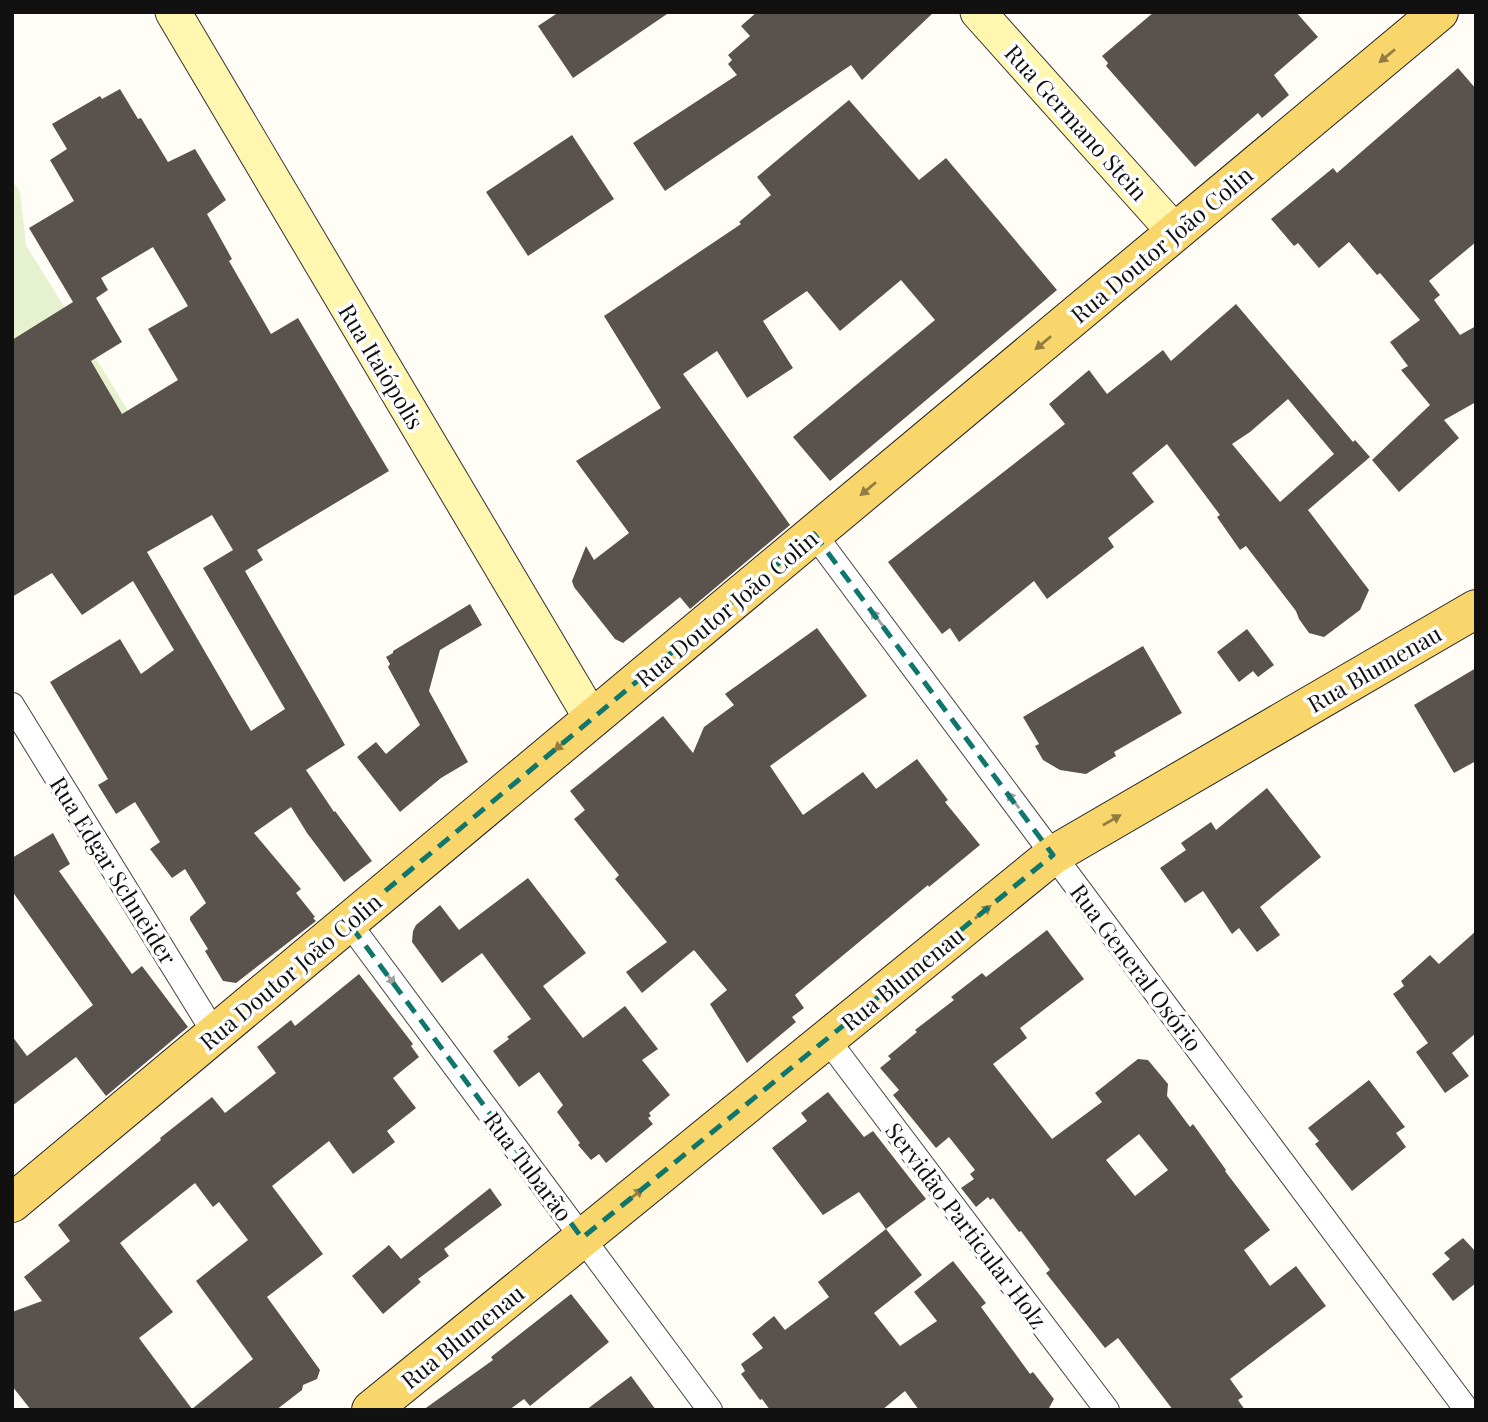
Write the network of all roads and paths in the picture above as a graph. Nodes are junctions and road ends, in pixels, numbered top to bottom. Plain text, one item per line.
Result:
1 (173, 12) edge
2 (978, 12) edge
3 (1439, 12) edge
4 (1175, 232) junction
5 (814, 534) junction
6 (1476, 609) edge
7 (12, 705) edge
8 (592, 719) junction
9 (1053, 855) junction
10 (348, 922) junction
11 (215, 1034) junction
12 (827, 1040) junction
13 (12, 1203) edge
14 (582, 1238) junction
15 (1463, 1405) edge
16 (371, 1410) edge
17 (710, 1410) edge
18 (1107, 1410) edge

1 - 8 main road, Rua Itaiópolis
2 - 4 main road, Rua Germano Stein
3 -> 4 main road, Rua Doutor João Colin
4 -> 5 main road, Rua Doutor João Colin
5 - 8 main road, Rua Doutor João Colin
9 -> 5 street, Rua General Osório
9 -> 6 main road, Rua Blumenau
7 - 11 street, Rua Edgar Schneider
8 -> 10 main road, Rua Doutor João Colin
12 -> 9 main road, Rua Blumenau
9 - 15 street, Rua General Osório
10 - 11 main road, Rua Doutor João Colin
10 -> 14 street, Rua Tubarão
11 - 13 main road, Rua Doutor João Colin
14 -> 12 main road, Rua Blumenau
12 - 18 street, Servidão Particular Holz
14 - 16 main road, Rua Blumenau
14 - 17 street, Rua Tubarão

